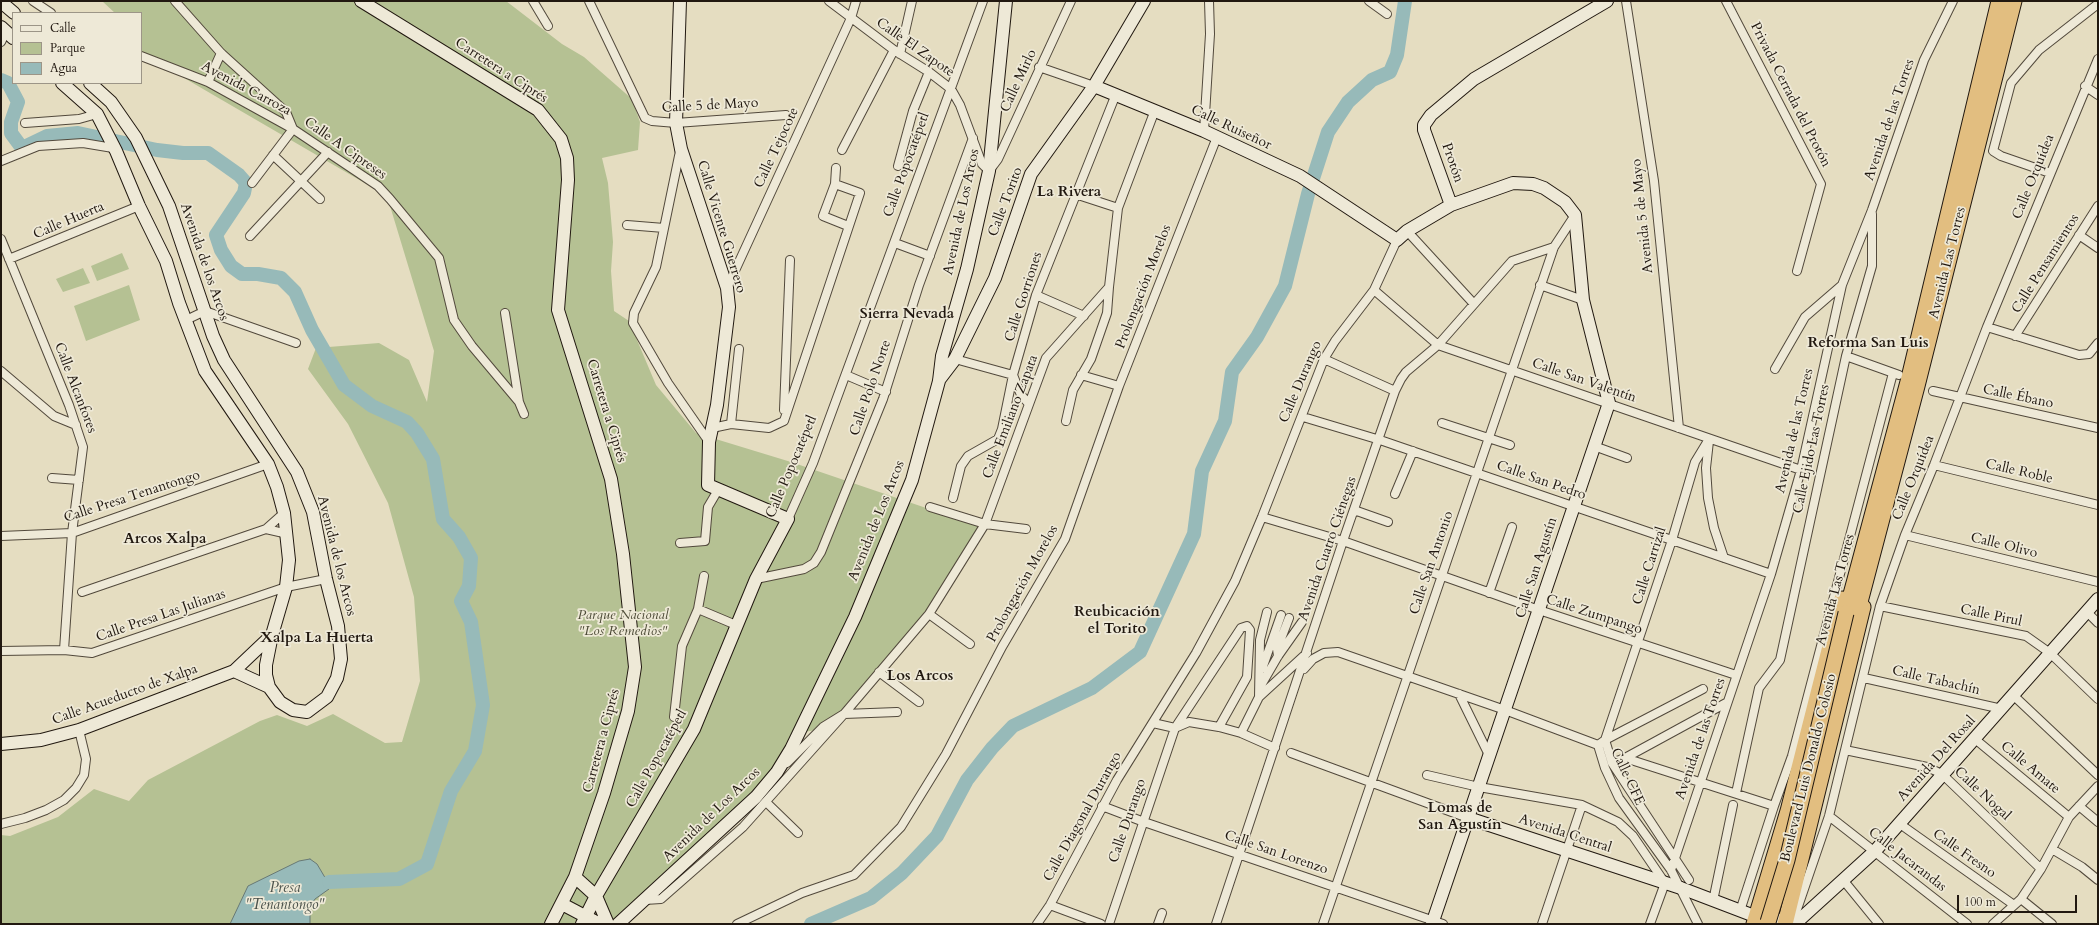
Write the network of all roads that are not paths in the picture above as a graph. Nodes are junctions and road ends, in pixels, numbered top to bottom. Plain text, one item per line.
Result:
1 (33, 1) edge
2 (175, 1) edge
3 (361, 1) edge
4 (533, 1) edge
5 (589, 1) edge
6 (829, 1) edge
7 (856, 1) edge
8 (912, 1) edge
9 (983, 1) edge
10 (1006, 1) edge
11 (1071, 1) edge
12 (1144, 1) edge
13 (1209, 1) edge
14 (1369, 1) edge
15 (1607, 1) edge
16 (1626, 1) edge
17 (1726, 1) edge
18 (1953, 1) edge
19 (1990, 1) edge
20 (1999, 1) edge
21 (2014, 1) edge
22 (1, 2) edge
23 (677, 3) edge
24 (2098, 4) edge
25 (13, 12) edge
26 (49, 12) edge
27 (1388, 14) dead end
28 (851, 18) junction
29 (548, 26) dead end
30 (897, 52) junction
31 (221, 53) junction
32 (142, 56) edge
33 (2098, 58) edge
34 (1983, 65) junction
35 (1039, 67) junction
36 (929, 72) junction
37 (208, 82) junction
38 (63, 84) edge
39 (91, 84) edge
40 (1094, 86) junction
41 (2085, 86) junction
42 (951, 90) junction
43 (1116, 94) junction
44 (2098, 95) edge
45 (1155, 110) junction
46 (97, 114) junction
47 (786, 115) dead end
48 (25, 123) dead end
49 (676, 123) junction
50 (293, 129) junction
51 (1204, 131) junction
52 (1217, 137) junction
53 (973, 138) junction
54 (112, 146) junction
55 (681, 149) junction
56 (842, 150) dead end
57 (328, 152) junction
58 (273, 155) junction
59 (1, 161) edge
60 (898, 166) dead end
61 (836, 168) dead end
62 (989, 171) junction
63 (2050, 173) junction
64 (301, 180) junction
65 (252, 184) dead end
66 (835, 184) junction
67 (1075, 194) junction
68 (320, 199) dead end
69 (1451, 205) junction
70 (139, 206) junction
71 (2098, 206) edge
72 (1118, 208) junction
73 (1872, 210) junction
74 (1575, 215) junction
75 (627, 225) dead end
76 (848, 226) junction
77 (664, 228) junction
78 (1407, 231) junction
79 (2079, 235) junction
80 (250, 236) dead end
81 (1, 239) edge
82 (1397, 240) junction
83 (895, 243) junction
84 (1554, 247) junction
85 (2098, 248) edge
86 (187, 256) junction
87 (930, 256) junction
88 (9, 260) junction
89 (790, 260) dead end
90 (166, 261) junction
91 (1797, 271) dead end
92 (1842, 285) junction
93 (1540, 286) junction
94 (1109, 287) junction
95 (727, 288) junction
96 (1374, 290) junction
97 (1036, 294) junction
98 (1583, 300) junction
99 (1474, 304) junction
100 (205, 311) junction
101 (505, 313) dead end
102 (1084, 316) junction
103 (186, 320) junction
104 (1987, 327) junction
105 (2015, 336) junction
106 (296, 343) dead end
107 (2098, 343) edge
108 (1438, 345) junction
109 (739, 349) dead end
110 (1846, 356) junction
111 (955, 359) junction
112 (1324, 359) junction
113 (1775, 369) dead end
114 (1511, 370) junction
115 (1, 371) edge
116 (846, 375) junction
117 (1013, 375) junction
118 (1081, 375) junction
119 (938, 381) junction
120 (1119, 386) junction
121 (1395, 391) junction
122 (1933, 391) dead end
123 (886, 392) junction
124 (1960, 398) junction
125 (519, 402) junction
126 (1609, 403) junction
127 (1029, 404) junction
128 (524, 414) dead end
129 (1303, 417) junction
130 (784, 421) junction
131 (1066, 421) dead end
132 (1442, 423) dead end
133 (731, 424) junction
134 (76, 425) junction
135 (712, 428) junction
136 (1679, 428) junction
137 (2098, 428) edge
138 (1488, 439) junction
139 (1709, 439) junction
140 (1380, 440) junction
141 (709, 442) junction
142 (1510, 445) dead end
143 (1594, 446) junction
144 (1413, 451) junction
145 (1627, 458) dead end
146 (268, 464) junction
147 (1934, 465) junction
148 (1800, 470) junction
149 (1477, 474) junction
150 (52, 478) dead end
151 (79, 480) junction
152 (713, 488) junction
153 (1396, 494) dead end
154 (953, 498) dead end
155 (2098, 505) edge
156 (1573, 506) junction
157 (930, 507) dead end
158 (1354, 510) junction
159 (284, 514) junction
160 (1262, 517) junction
161 (788, 519) junction
162 (1388, 522) dead end
163 (985, 524) junction
164 (1512, 527) dead end
165 (266, 529) junction
166 (1026, 529) dead end
167 (72, 533) junction
168 (288, 534) junction
169 (1905, 535) junction
170 (1, 536) edge
171 (1672, 540) junction
172 (1343, 542) junction
173 (680, 543) dead end
174 (1724, 558) junction
175 (1862, 568) junction
176 (1771, 574) junction
177 (704, 576) dead end
178 (1441, 576) junction
179 (326, 579) junction
180 (756, 579) junction
181 (2098, 582) edge
182 (286, 587) junction
183 (82, 592) dead end
184 (1489, 593) junction
185 (2098, 599) edge
186 (1880, 606) junction
187 (698, 609) junction
188 (1539, 610) junction
189 (1267, 612) dead end
190 (2086, 612) junction
191 (929, 614) junction
192 (1851, 615) junction
193 (1302, 622) dead end
194 (2098, 623) edge
195 (736, 625) junction
196 (272, 635) junction
197 (1638, 643) junction
198 (970, 644) dead end
199 (64, 650) junction
200 (1, 651) edge
201 (2050, 653) junction
202 (1307, 654) junction
203 (1278, 656) junction
204 (234, 671) junction
205 (879, 672) junction
206 (1301, 673) junction
207 (1736, 675) junction
208 (1406, 676) junction
209 (1259, 678) junction
210 (1864, 678) junction
211 (269, 687) junction
212 (1259, 689) junction
213 (1703, 689) dead end
214 (1459, 694) junction
215 (2013, 695) junction
216 (1259, 697) junction
217 (2098, 699) edge
218 (919, 702) dead end
219 (1726, 703) junction
220 (2002, 709) junction
221 (1504, 710) junction
222 (898, 712) dead end
223 (844, 714) junction
224 (674, 717) dead end
225 (1153, 724) junction
226 (1219, 727) junction
227 (1175, 728) junction
228 (79, 730) junction
229 (1241, 733) junction
230 (1975, 738) junction
231 (1602, 742) junction
232 (1, 744) edge
233 (1275, 748) junction
234 (1845, 750) junction
235 (1291, 753) dead end
236 (1489, 755) junction
237 (1625, 758) junction
238 (1612, 763) junction
239 (777, 772) junction
240 (1942, 774) junction
241 (1427, 775) dead end
242 (2098, 776) edge
243 (1700, 781) junction
244 (1371, 783) junction
245 (2098, 786) edge
246 (1479, 787) junction
247 (1736, 793) junction
248 (766, 802) junction
249 (1582, 805) junction
250 (1733, 805) dead end
251 (1102, 806) junction
252 (1774, 806) junction
253 (2079, 806) junction
254 (1829, 816) junction
255 (2069, 817) junction
256 (1468, 818) junction
257 (1144, 822) junction
258 (2098, 822) edge
259 (1, 824) edge
260 (1900, 824) junction
261 (798, 833) dead end
262 (2052, 849) junction
263 (1566, 850) junction
264 (1875, 851) junction
265 (1240, 855) junction
266 (1674, 858) junction
267 (2042, 869) junction
268 (1671, 870) junction
269 (575, 877) junction
270 (2098, 880) edge
271 (1844, 881) junction
272 (1665, 883) junction
273 (1685, 884) junction
274 (1335, 887) junction
275 (596, 896) junction
276 (2022, 899) junction
277 (644, 900) junction
278 (1713, 901) junction
279 (562, 904) junction
280 (1050, 905) junction
281 (2014, 905) junction
282 (1740, 912) junction
283 (1162, 913) dead end
284 (584, 920) edge
285 (1756, 922) edge
286 (1436, 923) edge
287 (1790, 923) edge
288 (551, 924) edge
289 (600, 924) edge
290 (608, 924) edge
291 (618, 924) edge
292 (737, 924) edge
293 (1037, 924) edge
294 (1101, 924) edge
295 (1109, 924) edge
296 (1158, 924) edge
297 (1216, 924) edge
298 (1323, 924) edge
299 (1542, 924) edge
300 (1650, 924) edge
301 (1698, 924) edge
302 (1879, 924) edge
303 (1967, 924) edge
304 (1993, 924) edge
305 (2052, 924) edge

1 - 26 street
2 - 31 street, Calle A Cipreses
3 - 269 main road, Carretera a Ciprés
4 - 29 street
5 - 49 street, Calle 5 de Mayo
6 - 28 street, Calle El Zapote
7 - 28 street, Calle Tejocote
8 - 30 street
9 - 42 street, Calle Popocatépetl
10 - 62 main road, Avenida de Los Arcos
11 - 35 street, Calle Mirlo
12 - 40 main road, Calle Torito
13 - 51 street
14 - 27 street
15 - 69 main road, Protón
16 - 136 street, Avenida 5 de Mayo
17 - 91 street, Privada Cerrada del Protón
18 - 73 street, Avenida de las Torres
19 - 34 highway
20 - 34 highway, Avenida Las Torres
21 - 175 highway, Avenida Las Torres
22 - 25 main road
23 - 49 main road, Calle Vicente Guerrero
24 - 63 street
28 - 30 street, Calle El Zapote
28 - 95 street, Calle Tejocote
30 - 36 street, Calle El Zapote
30 - 56 street
31 - 37 street
31 - 50 street, Calle A Cipreses
32 - 37 street, Avenida Carroza
33 - 41 street, Calle Orquídea
34 - 175 highway, Avenida Las Torres
35 - 40 street, Calle Ruiseñor
35 - 62 street, Calle Mirlo
36 - 42 street, Calle El Zapote
36 - 60 street
37 - 50 street, Avenida Carroza
38 - 46 main road
39 - 86 main road, Avenida de los Arcos
40 - 43 main road, Calle Ruiseñor
40 - 111 main road, Calle Torito
41 - 44 street
41 - 63 street, Calle Orquídea
42 - 53 street, Calle El Zapote
42 - 83 street, Calle Popocatépetl
43 - 45 main road, Calle Ruiseñor
43 - 67 street, Calle Gorriones
45 - 51 main road, Calle Ruiseñor
45 - 72 street
46 - 48 street
46 - 54 main road
47 - 49 street, Calle 5 de Mayo
49 - 55 main road, Calle Vicente Guerrero
50 - 57 street, Calle A Cipreses
50 - 58 street
51 - 52 main road, Calle Ruiseñor
52 - 82 main road, Calle Ruiseñor
52 - 120 street, Prolongación Morelos
53 - 62 street, Calle El Zapote
53 - 87 street, Calle Polo Norte
54 - 59 street
54 - 70 main road, Avenida de los Arcos
55 - 77 street
55 - 95 main road, Calle Vicente Guerrero
57 - 64 street
57 - 125 street, Calle A Cipreses
58 - 64 street
58 - 65 street
61 - 66 street
62 - 119 main road, Avenida de Los Arcos
63 - 104 street, Calle Orquídea
64 - 68 street
64 - 80 street
66 - 76 street
66 - 76 street
67 - 72 street
67 - 97 street, Calle Gorriones
69 - 74 main road, Calle Durango
69 - 78 main road, Calle Durango
70 - 88 street, Calle Huerta
70 - 90 main road, Avenida de los Arcos
71 - 79 street, Calle Pensamientos
72 - 94 street
73 - 92 street, Avenida de las Torres
73 - 110 street, Calle Ejido Las Torres
74 - 84 street, Calle San Antonio
74 - 98 main road
75 - 77 street
76 - 130 street
77 - 141 street
78 - 82 main road, Calle Durango
78 - 99 street
79 - 85 street
79 - 105 street, Calle Pensamientos
81 - 88 street, Calle Alcanfores
82 - 96 street, Calle Durango
83 - 87 street
83 - 116 street, Calle Popocatépetl
84 - 93 street, Calle San Antonio
84 - 99 street, Avenida Cuatro Ciénegas
86 - 90 main road
86 - 100 main road, Avenida de los Arcos
87 - 123 street, Calle Polo Norte
88 - 134 street, Calle Alcanfores
89 - 130 street
90 - 103 main road, Avenida de los Arcos
92 - 113 street
92 - 148 street, Avenida de las Torres
93 - 98 street
93 - 114 street, Calle San Antonio
94 - 102 street, Calle Emiliano Zapata
94 - 118 street
95 - 135 main road, Calle Vicente Guerrero
96 - 108 street, Calle San Valentín
96 - 112 street, Calle Durango
97 - 102 street
97 - 117 street, Calle Gorriones
98 - 126 main road
99 - 108 street, Avenida Cuatro Ciénegas
100 - 103 street
100 - 106 street
100 - 179 main road, Avenida de los Arcos
101 - 125 street
102 - 127 street, Calle Emiliano Zapata
103 - 146 main road, Avenida de los Arcos
104 - 105 street
104 - 124 street, Calle Orquídea
105 - 107 street
108 - 114 street, Calle San Valentín
108 - 121 street, Avenida Cuatro Ciénegas
109 - 133 street
110 - 247 street, Calle Ejido Las Torres
110 - 252 street, Avenida Las Torres
111 - 117 street
111 - 119 main road, Calle Torito
112 - 121 street
112 - 129 street, Calle Durango
114 - 126 street, Calle San Valentín
114 - 138 street, Calle San Antonio
115 - 134 street
116 - 123 street
116 - 161 street, Calle Popocatépetl
117 - 127 street
117 - 154 street, Calle Gorriones
118 - 120 street
118 - 131 street
119 - 239 main road, Avenida de Los Arcos
120 - 292 street, Prolongación Morelos
121 - 140 street, Avenida Cuatro Ciénegas
122 - 124 street, Calle Ébano
123 - 180 street, Calle Polo Norte
124 - 137 street, Calle Ébano
124 - 147 street, Calle Orquídea
125 - 128 street, Calle A Cipreses
126 - 136 street, Calle San Valentín
126 - 143 main road, Calle San Agustín
127 - 163 street, Calle Emiliano Zapata
129 - 140 street, Calle San Pedro
129 - 160 street, Calle Durango
130 - 133 street
132 - 138 street
133 - 135 street
134 - 151 street, Calle Alcanfores
135 - 141 main road, Calle Vicente Guerrero
136 - 139 street, Calle San Valentín
138 - 142 street
138 - 149 street, Calle San Antonio
139 - 148 street, Calle San Valentín
139 - 171 street, Calle Carrizal
139 - 174 street
140 - 144 street, Calle San Pedro
140 - 158 street, Avenida Cuatro Ciénegas
141 - 152 main road, Calle Vicente Guerrero
143 - 145 street
143 - 156 main road, Calle San Agustín
144 - 149 street, Calle San Pedro
144 - 153 street
146 - 159 main road, Avenida de los Arcos
146 - 167 street, Calle Presa Tenantongo
147 - 155 street, Calle Roble
147 - 169 street, Calle Orquídea
148 - 176 street, Avenida de las Torres
149 - 156 street, Calle San Pedro
149 - 178 street, Calle San Antonio
150 - 151 street
151 - 167 street, Calle Alcanfores
152 - 161 main road
152 - 173 street, Calle Vicente Guerrero
156 - 171 street, Calle San Pedro
156 - 188 main road, Calle San Agustín
157 - 163 street
158 - 162 street
158 - 172 street, Avenida Cuatro Ciénegas
159 - 165 street
159 - 168 main road, Avenida de los Arcos
160 - 172 street, Calle Zumpango
160 - 225 street, Calle Durango
161 - 180 main road, Calle Popocatépetl
163 - 166 street
163 - 191 street, Calle Emiliano Zapata
164 - 184 street
165 - 168 street
165 - 183 street
167 - 170 street, Calle Presa Tenantongo
167 - 199 street, Calle Alcanfores
168 - 182 main road, Avenida de los Arcos
169 - 181 street, Calle Olivo
169 - 186 street, Calle Orquídea
171 - 174 street, Calle San Pedro
171 - 197 street, Calle Carrizal
172 - 178 street, Calle Zumpango
172 - 202 street, Avenida Cuatro Ciénegas
174 - 176 street, Calle San Pedro
175 - 192 highway, Boulevard Luis Donaldo Colosio
175 - 285 highway
175 - 287 highway
176 - 207 street, Avenida de las Torres
177 - 187 street
178 - 184 street, Calle Zumpango
178 - 208 street, Calle San Antonio
179 - 182 street, Calle Presa Las Julianas
179 - 211 main road, Avenida de los Arcos
180 - 195 main road, Calle Popocatépetl
182 - 196 main road, Avenida de los Arcos
182 - 199 street, Calle Presa Las Julianas
184 - 188 street, Calle Zumpango
185 - 190 main road, Avenida Del Rosal
186 - 201 street, Calle Pirul
186 - 210 street, Calle Orquídea
187 - 195 street
187 - 224 street
188 - 197 street, Calle Zumpango
188 - 221 main road, Calle San Agustín
189 - 209 street
190 - 194 street
190 - 201 main road, Avenida Del Rosal
191 - 198 street
191 - 205 street, Calle Emiliano Zapata
192 - 285 highway, Boulevard Luis Donaldo Colosio, bridge
192 - 287 highway, Boulevard Luis Donaldo Colosio
193 - 203 street
195 - 275 main road, Calle Popocatépetl
196 - 204 main road, Calle Acueducto de Xalpa
196 - 211 main road, Avenida de los Arcos
197 - 207 street, Calle Zumpango
197 - 231 street, Calle Carrizal
199 - 200 street, Calle Presa Las Julianas
201 - 215 main road, Avenida Del Rosal
201 - 217 street, Calle Pirul
202 - 206 street, Avenida Cuatro Ciénegas
202 - 216 street
203 - 209 street
203 - 212 street
204 - 211 main road
204 - 228 main road, Calle Acueducto de Xalpa
205 - 218 street
205 - 223 street, Calle Emiliano Zapata
206 - 208 street, Calle CFE
206 - 233 street, Avenida Cuatro Ciénegas
207 - 219 street, Avenida de las Torres
208 - 214 street, Calle CFE
208 - 244 street, Calle San Antonio
209 - 212 street
210 - 220 street, Calle Tabachín
210 - 234 street, Calle Orquídea
212 - 216 street
213 - 231 street
214 - 221 street, Calle CFE
214 - 236 street
215 - 220 main road, Avenida Del Rosal
215 - 242 street
216 - 229 street
219 - 237 street
219 - 243 street, Avenida de las Torres
220 - 230 main road, Avenida Del Rosal
221 - 231 street, Calle CFE
221 - 236 main road, Calle San Agustín
222 - 223 street
223 - 239 street, Calle Emiliano Zapata
223 - 248 street, Calle Emiliano Zapata
225 - 227 street
225 - 251 street, Calle Diagonal Durango
226 - 227 street
226 - 227 street, Calle Durango
226 - 229 street
227 - 257 street, Calle Durango
228 - 232 main road, Calle Acueducto de Xalpa
228 - 259 street
229 - 233 street
230 - 240 main road, Avenida Del Rosal
230 - 255 street, Calle Amate
231 - 238 street, Calle CFE
231 - 268 street, Calle CFE
233 - 265 street, Avenida Cuatro Ciénegas
234 - 240 street, Calle Nogal
234 - 254 street, Calle Orquídea
235 - 244 street, Avenida Central
236 - 246 main road, Calle San Agustín
237 - 238 street
237 - 243 street, Calle CFE
238 - 266 street, Calle CFE
239 - 277 main road, Avenida de Los Arcos
240 - 260 main road, Avenida Del Rosal
240 - 267 street, Calle Nogal
241 - 246 street
243 - 247 street, Calle CFE
243 - 266 street, Avenida de las Torres
244 - 256 street, Avenida Central
244 - 274 street, Calle San Antonio
245 - 253 street
246 - 249 street, Calle CFE
246 - 256 main road, Calle San Agustín
247 - 252 street, Calle CFE
248 - 261 street
248 - 277 street, Calle Emiliano Zapata
249 - 263 street
249 - 272 street, Calle CFE
250 - 278 street
251 - 257 street, Calle San Lorenzo
251 - 280 street, Calle Diagonal Durango
252 - 282 street, Avenida Las Torres
253 - 255 street
253 - 258 street
254 - 264 street, Calle Jacarandas
254 - 287 street, Calle Orquídea
255 - 262 street
256 - 263 main road, Avenida Central
256 - 286 main road, Calle San Agustín
257 - 265 street, Calle San Lorenzo
257 - 295 street, Calle Durango
260 - 264 main road, Avenida Del Rosal
260 - 281 street, Calle Fresno
262 - 267 street
262 - 270 street
263 - 272 main road, Avenida Central
263 - 299 street
264 - 271 main road, Avenida Del Rosal
264 - 303 street, Calle Jacarandas
265 - 274 street, Calle San Lorenzo
265 - 297 street, Avenida Cuatro Ciénegas
266 - 268 street, Avenida de las Torres
266 - 273 street, Calle CFE
267 - 276 street
268 - 273 street, Calle CFE
269 - 275 main road
269 - 279 main road, Carretera a Ciprés
271 - 287 main road, Avenida Del Rosal
271 - 302 street
272 - 273 main road, Avenida Central
272 - 300 street
273 - 278 main road, Avenida Central
273 - 301 street, Calle CFE
274 - 286 street, Calle San Lorenzo
274 - 298 street, Calle San Antonio
275 - 284 main road, Calle Popocatépetl
275 - 290 main road
276 - 281 street
276 - 305 street
277 - 291 main road, Avenida de Los Arcos
278 - 282 main road, Avenida Central
279 - 284 main road
279 - 288 main road, Carretera a Ciprés
280 - 293 street, Calle Diagonal Durango
280 - 294 street
281 - 304 street
282 - 285 main road, Avenida Central
283 - 296 street
284 - 289 main road
285 - 287 main road, Avenida Central

